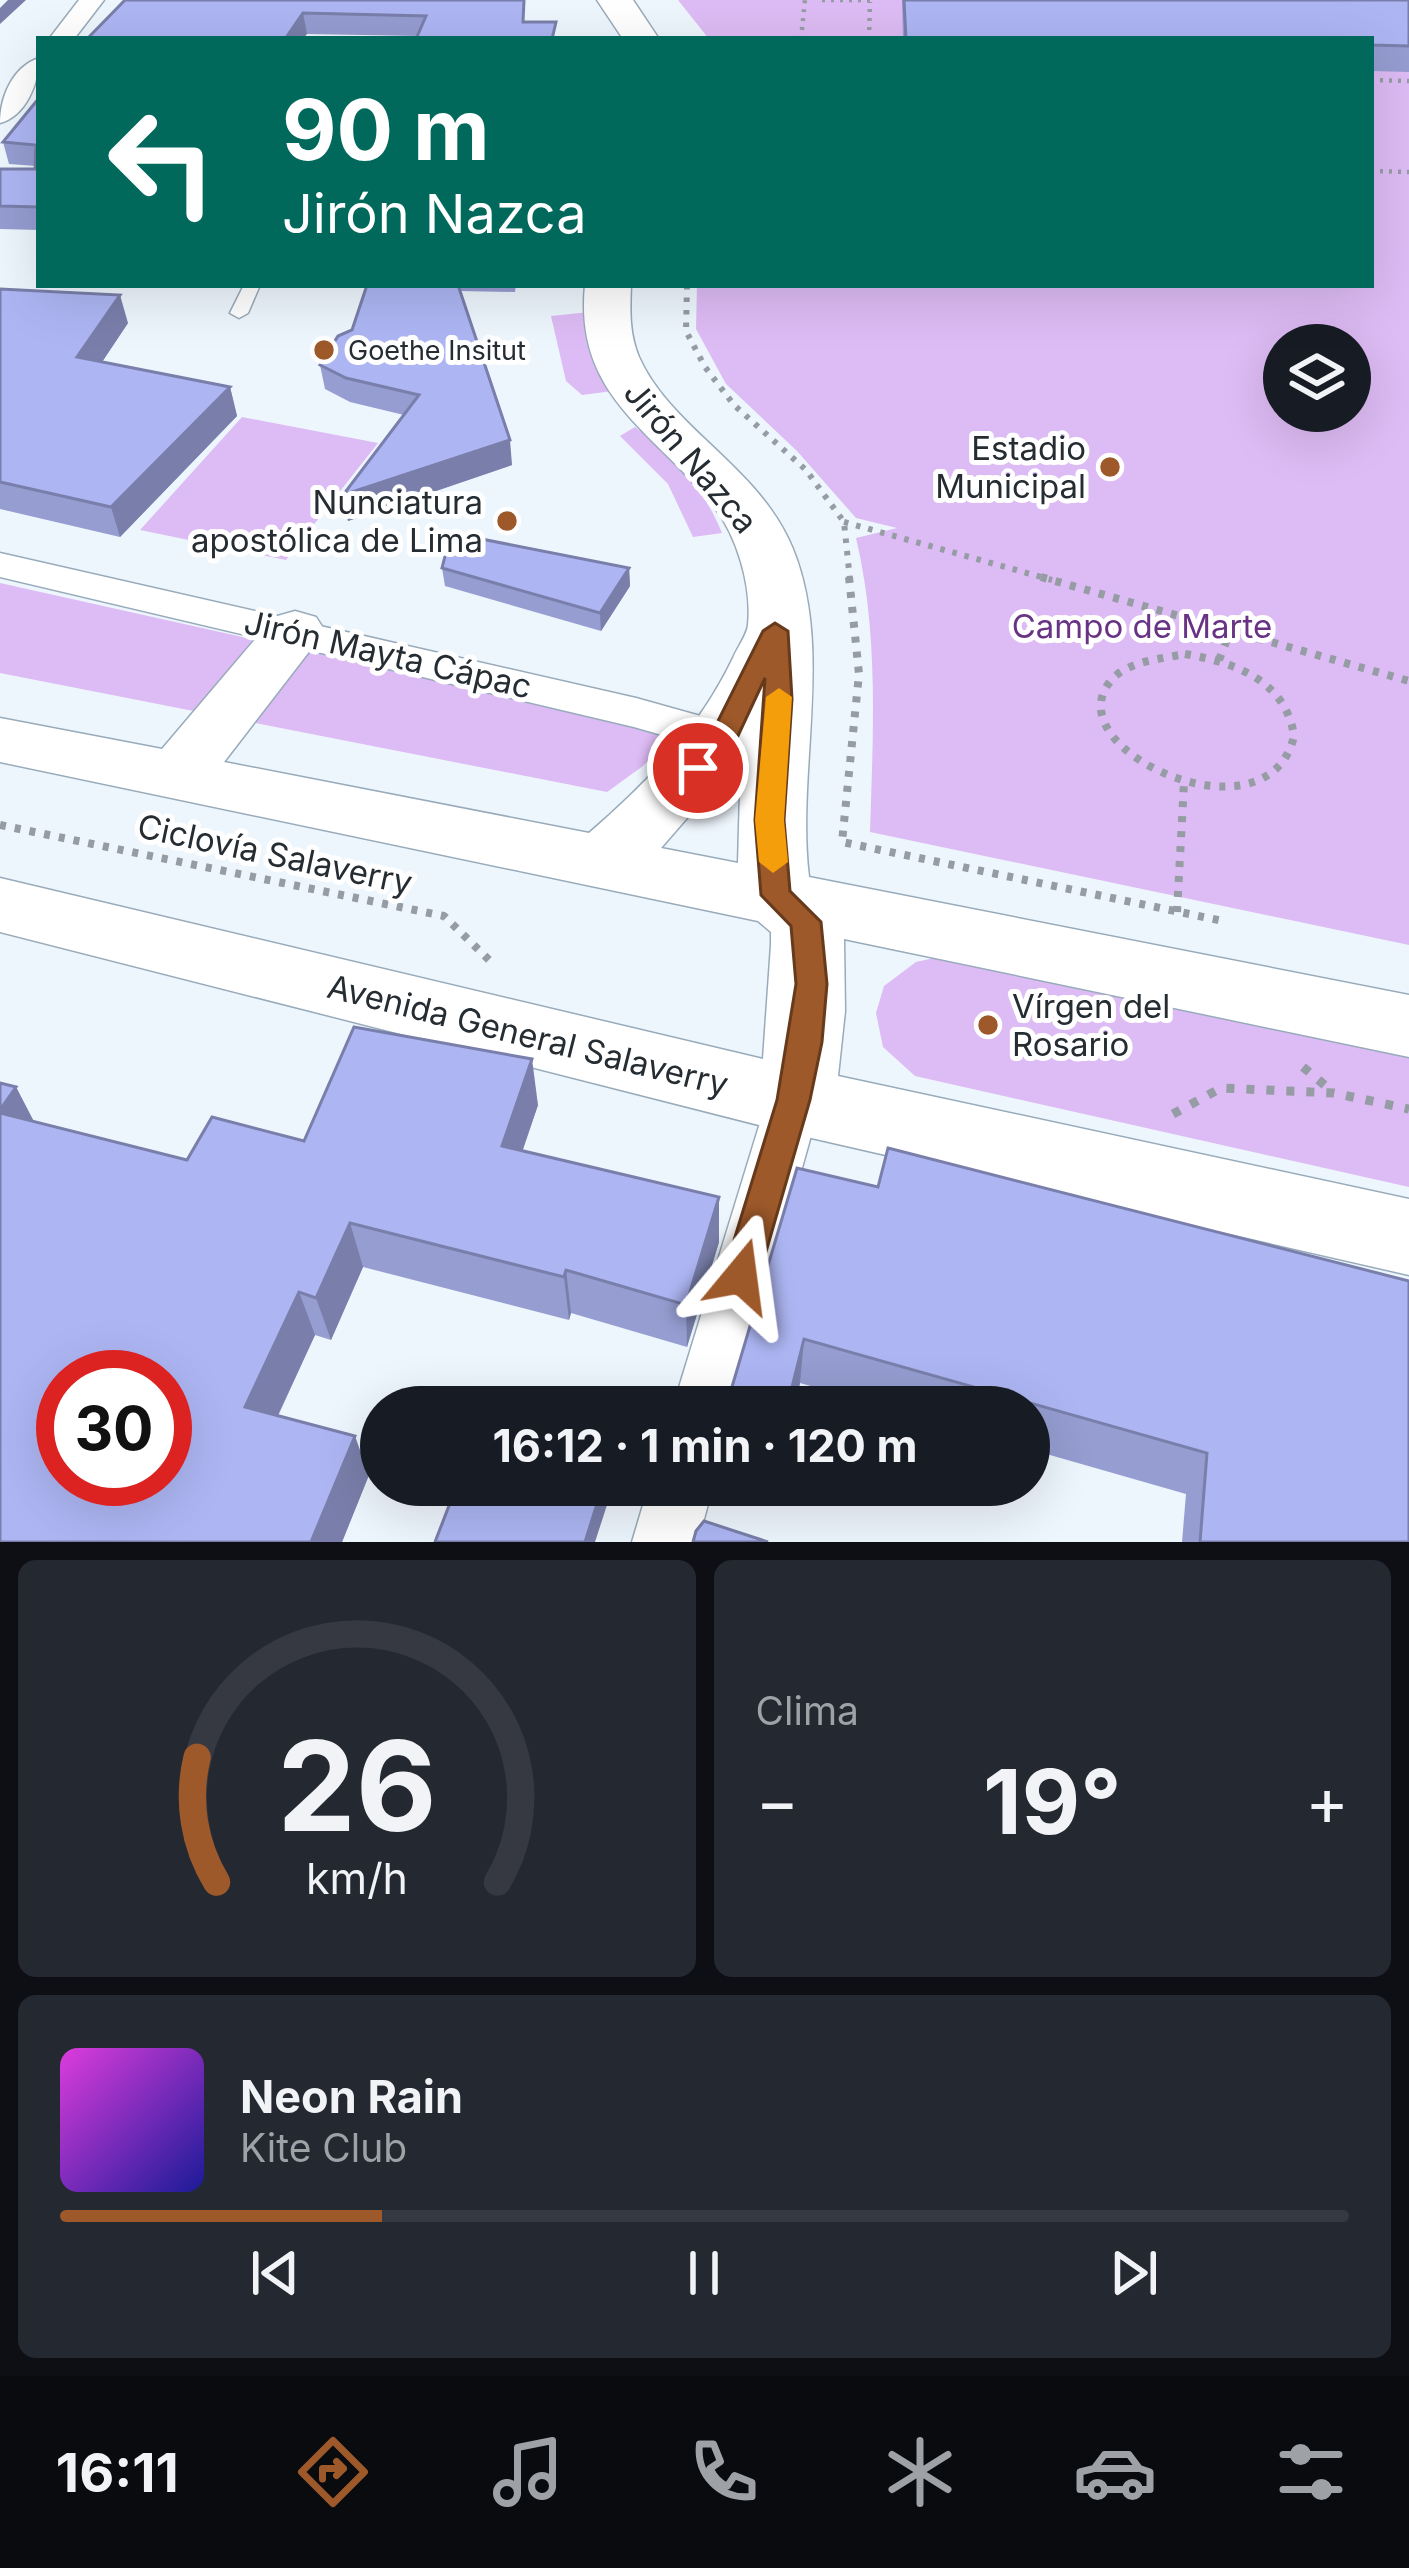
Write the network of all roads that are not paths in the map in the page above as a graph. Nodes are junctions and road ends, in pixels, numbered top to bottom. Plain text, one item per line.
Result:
1 (92, 0) edge
2 (615, 0) edge
3 (63, 36) edge
4 (639, 36) edge
5 (36, 70) edge
6 (0, 115) edge
7 (36, 116) edge
8 (251, 288) edge
9 (607, 288) edge
10 (239, 314) dead end
11 (0, 565) edge
12 (295, 631) junction
13 (0, 740) edge
14 (748, 745) junction
15 (176, 777) junction
16 (601, 863) junction
17 (776, 895) junction
18 (0, 904) edge
19 (1409, 1026) edge
20 (794, 1100) junction
21 (1409, 1237) edge
22 (710, 1386) edge
23 (675, 1506) edge
24 (664, 1542) edge

1 - 3 street
2 - 4 main road
5 - 6 street
6 - 7 street
8 - 10 lane
9 - 14 main road, Jirón Nazca
11 - 12 street, Jirón Mayta Cápac
12 - 14 street, Jirón Mayta Cápac
12 - 15 main road
13 - 15 main road
14 - 16 main road
14 - 17 main road, Jirón Nazca
15 - 16 main road
16 - 17 main road
17 - 19 main road
17 - 20 main road, Jirón Nazca
18 - 20 main road, Avenida General Salaverry
20 - 21 main road, Avenida General Salaverry
20 - 22 street, Jirón Nazca
23 - 24 street

